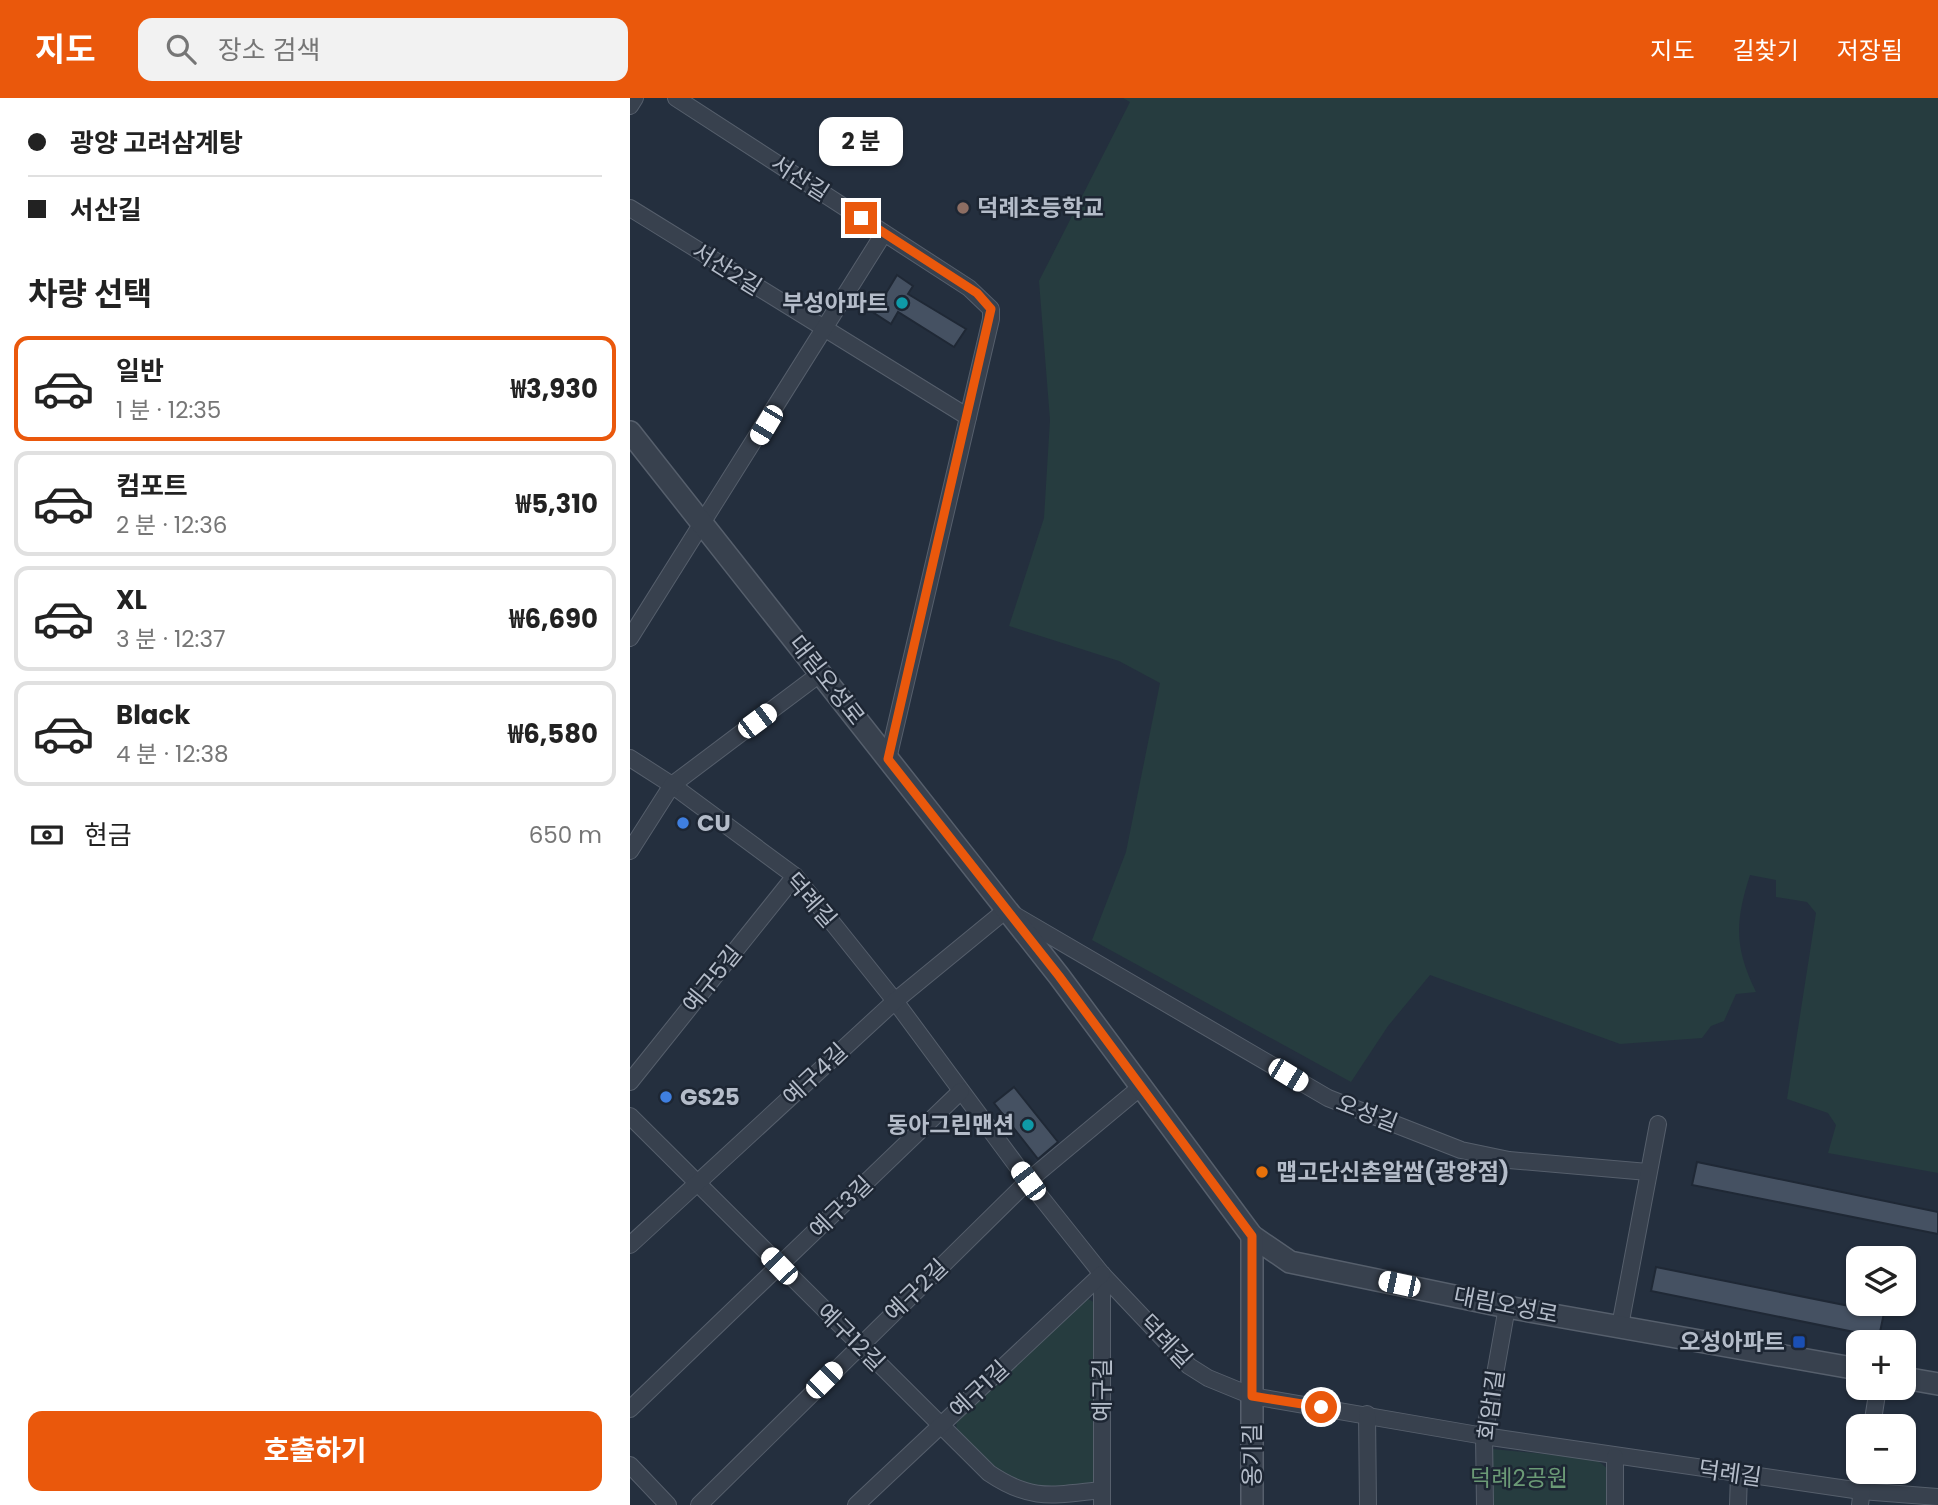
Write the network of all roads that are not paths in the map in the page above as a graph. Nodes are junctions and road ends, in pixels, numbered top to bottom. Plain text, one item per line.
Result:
1 (635, 98) edge
2 (676, 98) edge
3 (630, 106) edge
4 (630, 208) edge
5 (884, 233) junction
6 (824, 330) junction
7 (968, 417) junction
8 (630, 432) edge
9 (703, 523) junction
10 (630, 638) edge
11 (821, 673) junction
12 (630, 758) edge
13 (888, 759) junction
14 (672, 785) junction
15 (630, 851) edge
16 (794, 876) junction
17 (1006, 910) junction
18 (895, 1001) junction
19 (630, 1082) edge
20 (1142, 1086) junction
21 (961, 1091) junction
22 (630, 1115) edge
23 (1658, 1124) dead end
24 (1648, 1172) junction
25 (1028, 1181) junction
26 (697, 1183) junction
27 (1252, 1236) junction
28 (630, 1245) edge
29 (779, 1266) junction
30 (1102, 1275) junction
31 (1507, 1307) junction
32 (1620, 1326) junction
33 (860, 1344) junction
34 (1846, 1367) edge
35 (1916, 1380) edge
36 (1938, 1384) edge
37 (1252, 1396) junction
38 (630, 1409) edge
39 (1367, 1414) junction
40 (939, 1426) junction
41 (1484, 1436) junction
42 (1615, 1457) junction
43 (630, 1465) edge
44 (1739, 1474) junction
45 (1102, 1497) edge
46 (1938, 1497) edge
47 (1861, 1498) edge
48 (668, 1505) edge
49 (699, 1505) edge
50 (856, 1505) edge
51 (1252, 1505) edge
52 (1368, 1505) edge
53 (1485, 1505) edge
54 (1615, 1505) edge
55 (1738, 1505) edge

1 - 3 street
2 - 5 street, 서산길
4 - 6 street, 서산2길
5 - 6 street
5 - 7 street, 서산길
6 - 7 street, 서산2길
6 - 9 street
7 - 13 street, 서산길
8 - 9 street, 대림오성로
9 - 10 street
9 - 11 street, 대림오성로
11 - 13 street, 대림오성로
11 - 14 street
12 - 14 street, 덕례길
13 - 17 street, 대림오성로
14 - 15 street
14 - 16 street, 덕례길
16 - 18 street, 덕례길
16 - 19 street, 예구5길
17 - 18 street, 예구4길
17 - 20 street, 대림오성로
17 - 24 street, 오성길
18 - 21 street, 덕례길
18 - 26 street, 예구4길
20 - 25 street, 예구2길
20 - 27 street, 대림오성로
21 - 25 street, 덕례길
21 - 29 street, 예구3길
22 - 26 street, 예구12길
23 - 24 street
24 - 32 street
25 - 30 street, 덕례길
25 - 33 street, 예구2길
26 - 28 street, 예구4길
26 - 29 street, 예구12길
27 - 31 street, 대림오성로
27 - 37 street, 옹기길
29 - 33 street, 예구12길
29 - 38 street, 예구3길
30 - 37 street, 덕례길
30 - 40 street, 예구1길
30 - 45 street, 예구길
31 - 32 street, 대림오성로
31 - 41 street, 회암1길
32 - 34 street, 대림오성로
33 - 40 street, 예구12길
33 - 49 street, 예구2길
35 - 36 street
37 - 39 street, 덕례길
37 - 51 street, 옹기길
39 - 41 street, 덕례길
39 - 52 street
40 - 45 street, 예구12길
40 - 50 street, 예구1길
41 - 42 street, 덕례길
41 - 53 street, 회암1길
42 - 44 street, 덕례길
42 - 54 street
43 - 48 street
44 - 47 street, 덕례길
44 - 55 street
46 - 47 street, 덕례길

